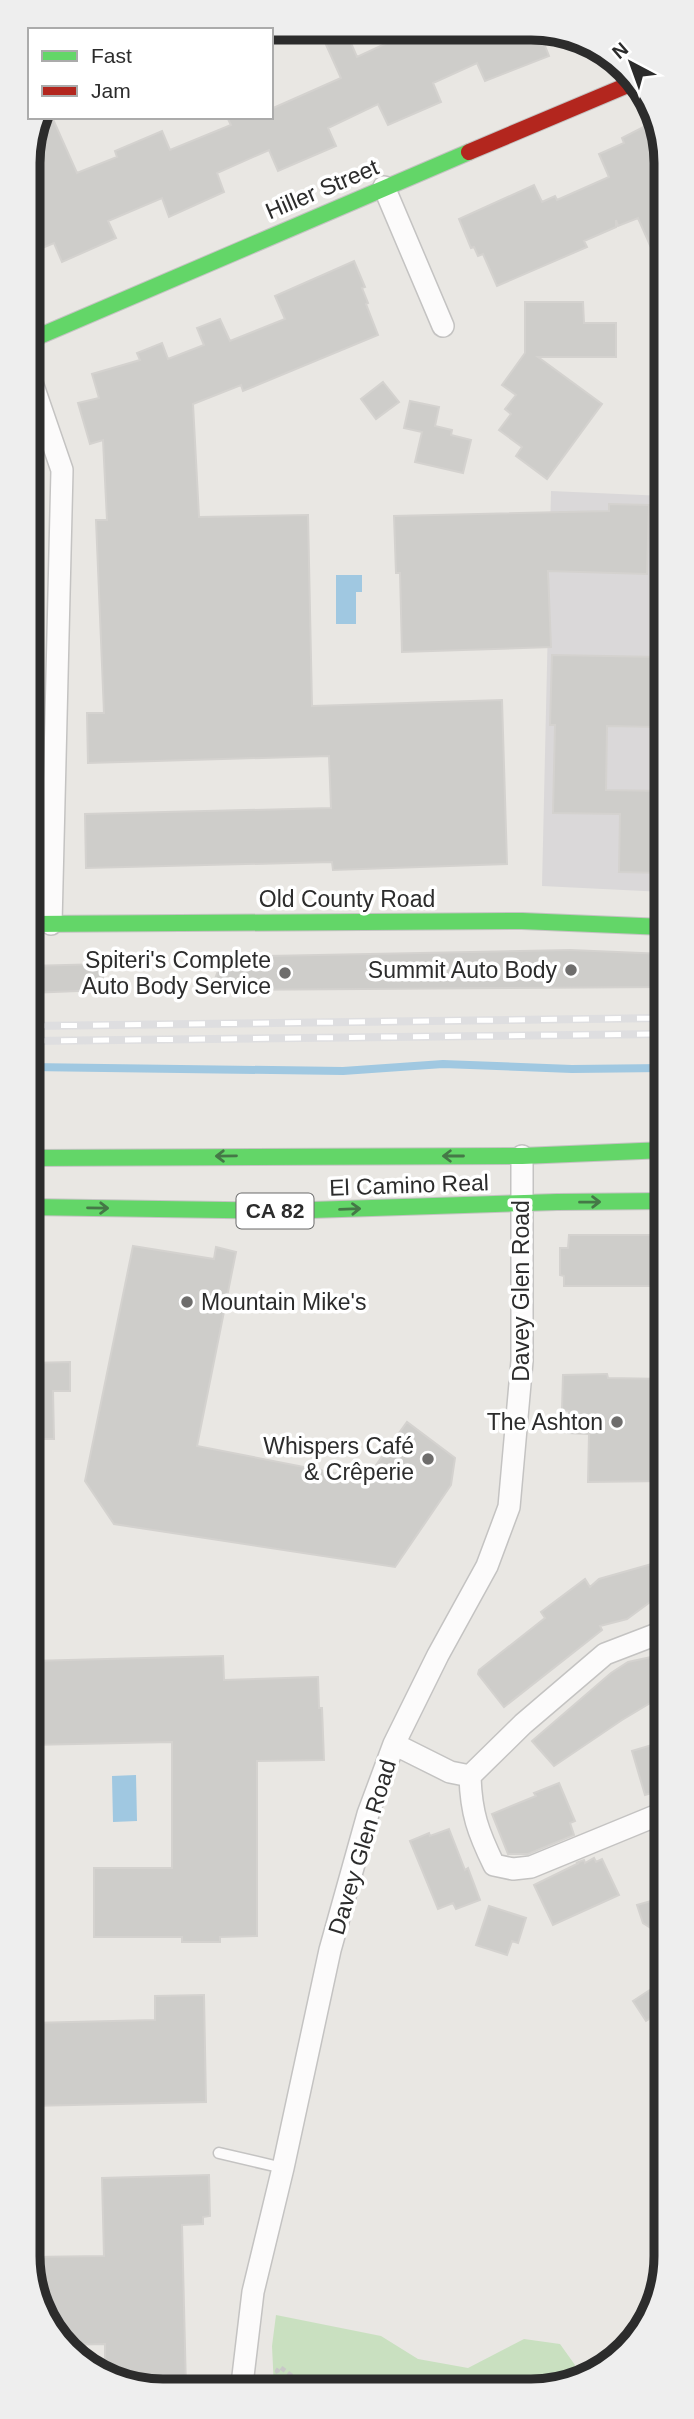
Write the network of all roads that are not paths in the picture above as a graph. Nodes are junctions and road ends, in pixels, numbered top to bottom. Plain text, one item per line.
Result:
1 (597, 98) edge
2 (384, 187) junction
3 (443, 326) dead end
4 (41, 336) edge
5 (41, 409) edge
6 (41, 924) edge
7 (51, 924) junction
8 (654, 927) edge
9 (654, 1150) edge
10 (522, 1156) junction
11 (41, 1158) edge
12 (654, 1201) edge
13 (521, 1205) junction
14 (40, 1207) edge
15 (653, 1636) edge
16 (394, 1744) junction
17 (470, 1776) junction
18 (653, 1817) edge
19 (219, 2153) dead end
20 (283, 2168) junction
21 (243, 2379) edge

1 - 2 street, Hiller Street
2 - 3 street
2 - 4 street, Hiller Street
5 - 7 street
6 - 7 street, Old County Road
7 - 8 street, Old County Road
9 - 10 street, El Camino Real
10 -> 11 street, El Camino Real
10 - 13 street, Davey Glen Road
13 -> 12 street, El Camino Real / CA 82
14 -> 13 street, El Camino Real / CA 82
13 - 16 street, Davey Glen Road
15 - 17 street
16 - 17 street
16 - 20 street, Davey Glen Road
17 - 18 street
19 - 20 lane
20 - 21 street, Davey Glen Road

